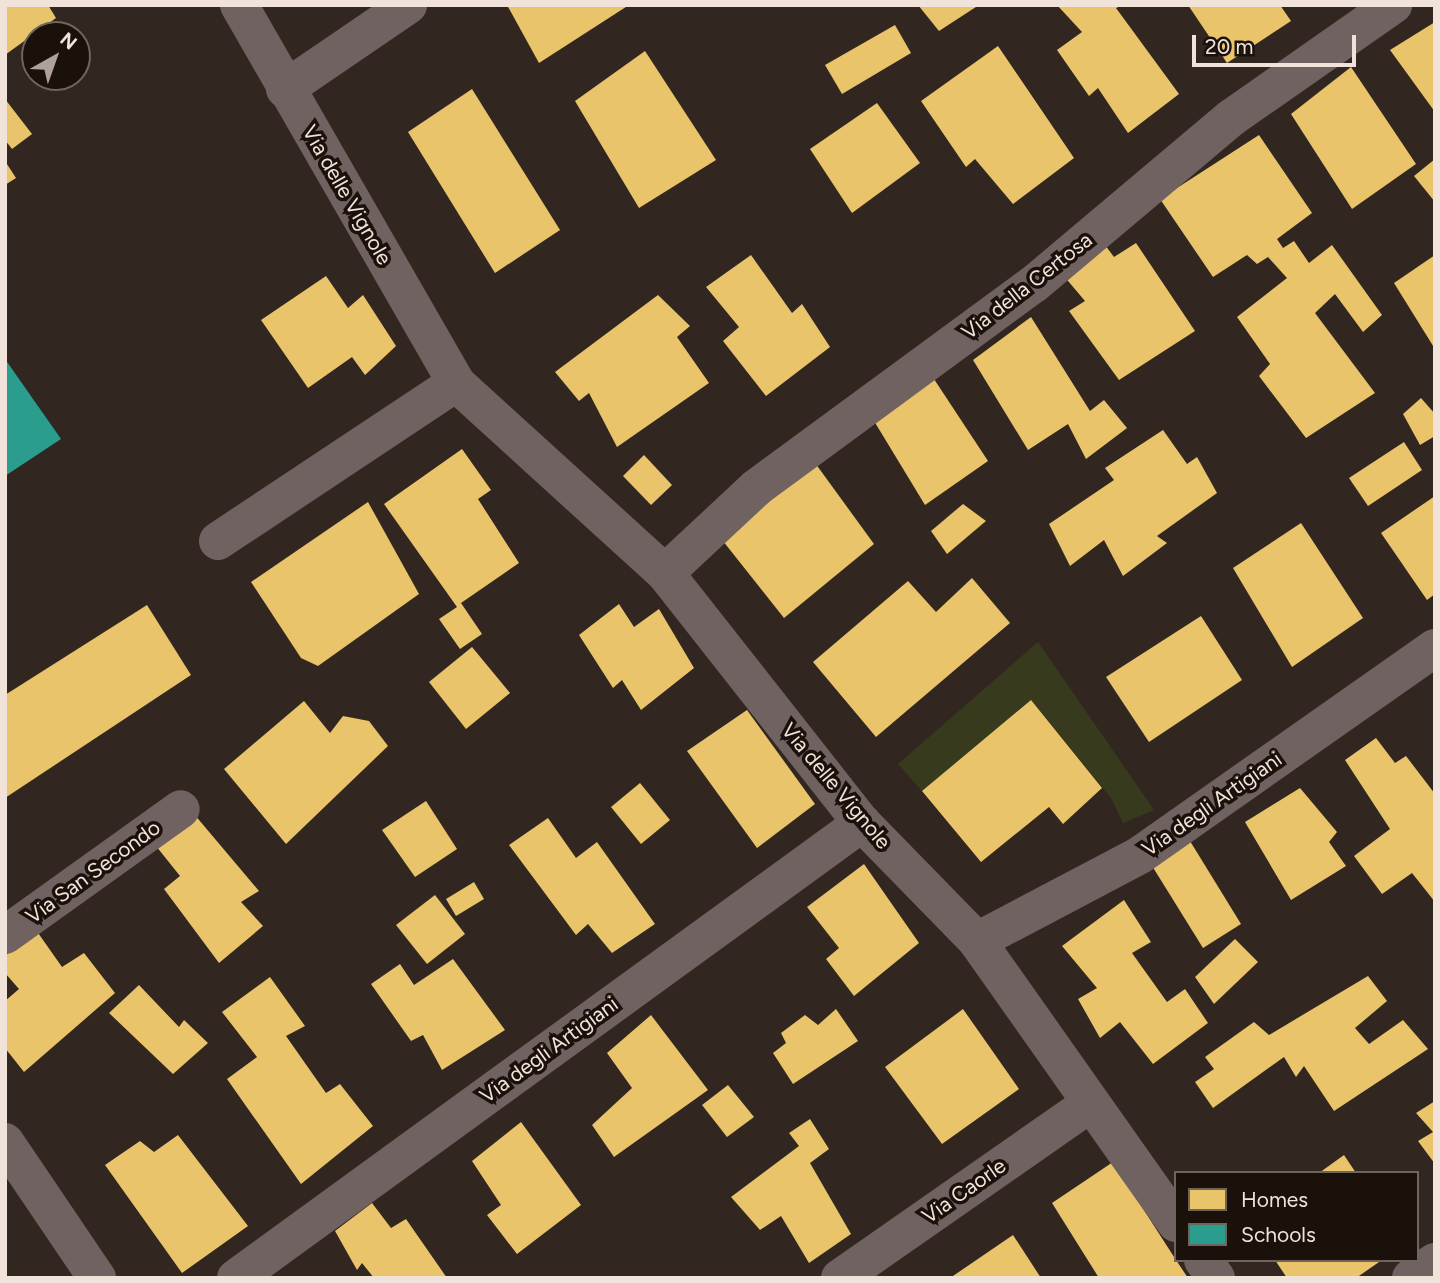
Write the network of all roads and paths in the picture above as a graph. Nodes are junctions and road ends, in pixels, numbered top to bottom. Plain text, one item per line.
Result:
1 (239, 5) edge
2 (408, 5) edge
3 (1393, 5) edge
4 (285, 89) junction
5 (456, 383) junction
6 (218, 541) dead end
7 (665, 573) junction
8 (1435, 648) edge
9 (181, 808) dead end
10 (862, 823) junction
11 (5, 935) edge
12 (977, 941) junction
13 (1088, 1105) junction
14 (5, 1142) edge
15 (1174, 1220) edge
16 (1204, 1262) edge
17 (1435, 1262) edge
18 (97, 1278) edge
19 (236, 1278) edge
20 (840, 1278) edge
21 (1216, 1278) edge
22 (1411, 1278) edge

1 - 4 street, Via delle Vignole
2 - 4 street
3 - 7 street, Via della Certosa
4 - 5 street, Via delle Vignole
5 - 6 street
5 - 7 street, Via delle Vignole
7 - 10 street, Via delle Vignole
8 - 12 street, Via degli Artigiani
9 - 11 street, Via San Secondo
10 - 12 street, Via delle Vignole
10 - 19 street, Via degli Artigiani
12 - 13 street, Via delle Vignole
13 - 15 street, Via delle Vignole
13 - 20 street, Via Caorle
14 - 18 street
16 - 21 street
17 - 22 street

